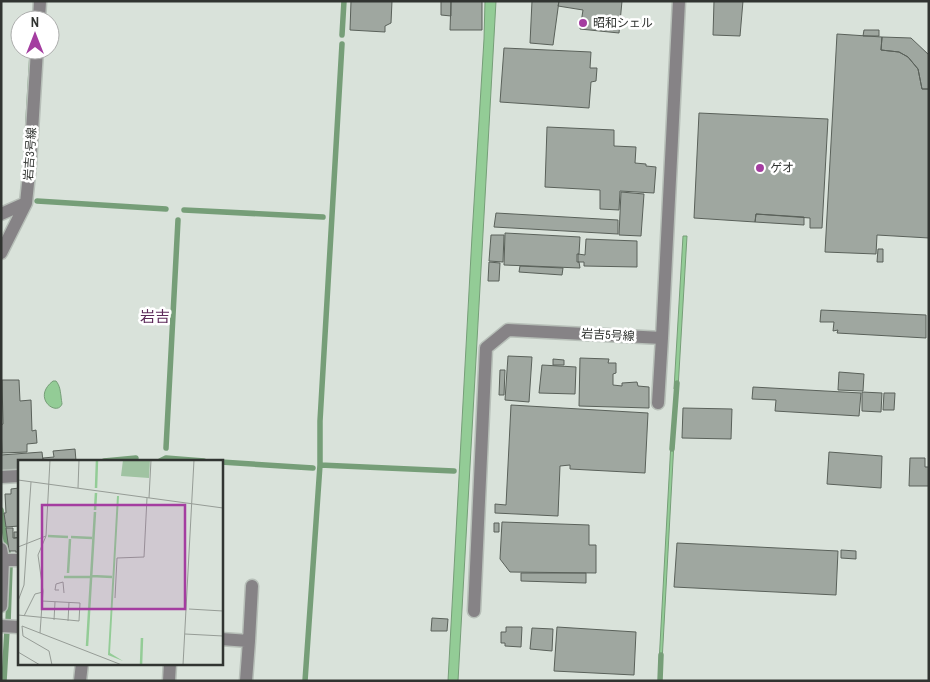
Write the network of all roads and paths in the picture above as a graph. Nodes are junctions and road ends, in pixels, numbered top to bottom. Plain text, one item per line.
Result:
1 (679, 1) edge
2 (36, 60) edge
3 (26, 203) junction
4 (1, 214) edge
5 (1, 253) edge
6 (662, 338) junction
7 (658, 403) dead end
8 (18, 476) edge
9 (1, 477) edge
10 (18, 560) edge
11 (2, 561) edge
12 (252, 586) dead end
13 (1, 606) edge
14 (474, 611) dead end
15 (1, 626) edge
16 (18, 627) edge
17 (222, 639) edge
18 (248, 641) junction
19 (82, 664) edge
20 (170, 664) edge
21 (80, 681) edge
22 (169, 681) edge
23 (246, 681) edge

1 - 6 street
2 - 3 street, 岩吉3号線
3 - 4 street
3 - 5 street, 岩吉3号線
6 - 7 street
6 - 14 street, 岩吉5号線
8 - 9 street
10 - 11 street
11 - 13 street
12 - 18 street
15 - 16 street
17 - 18 street
18 - 23 street
19 - 21 street
20 - 22 street

